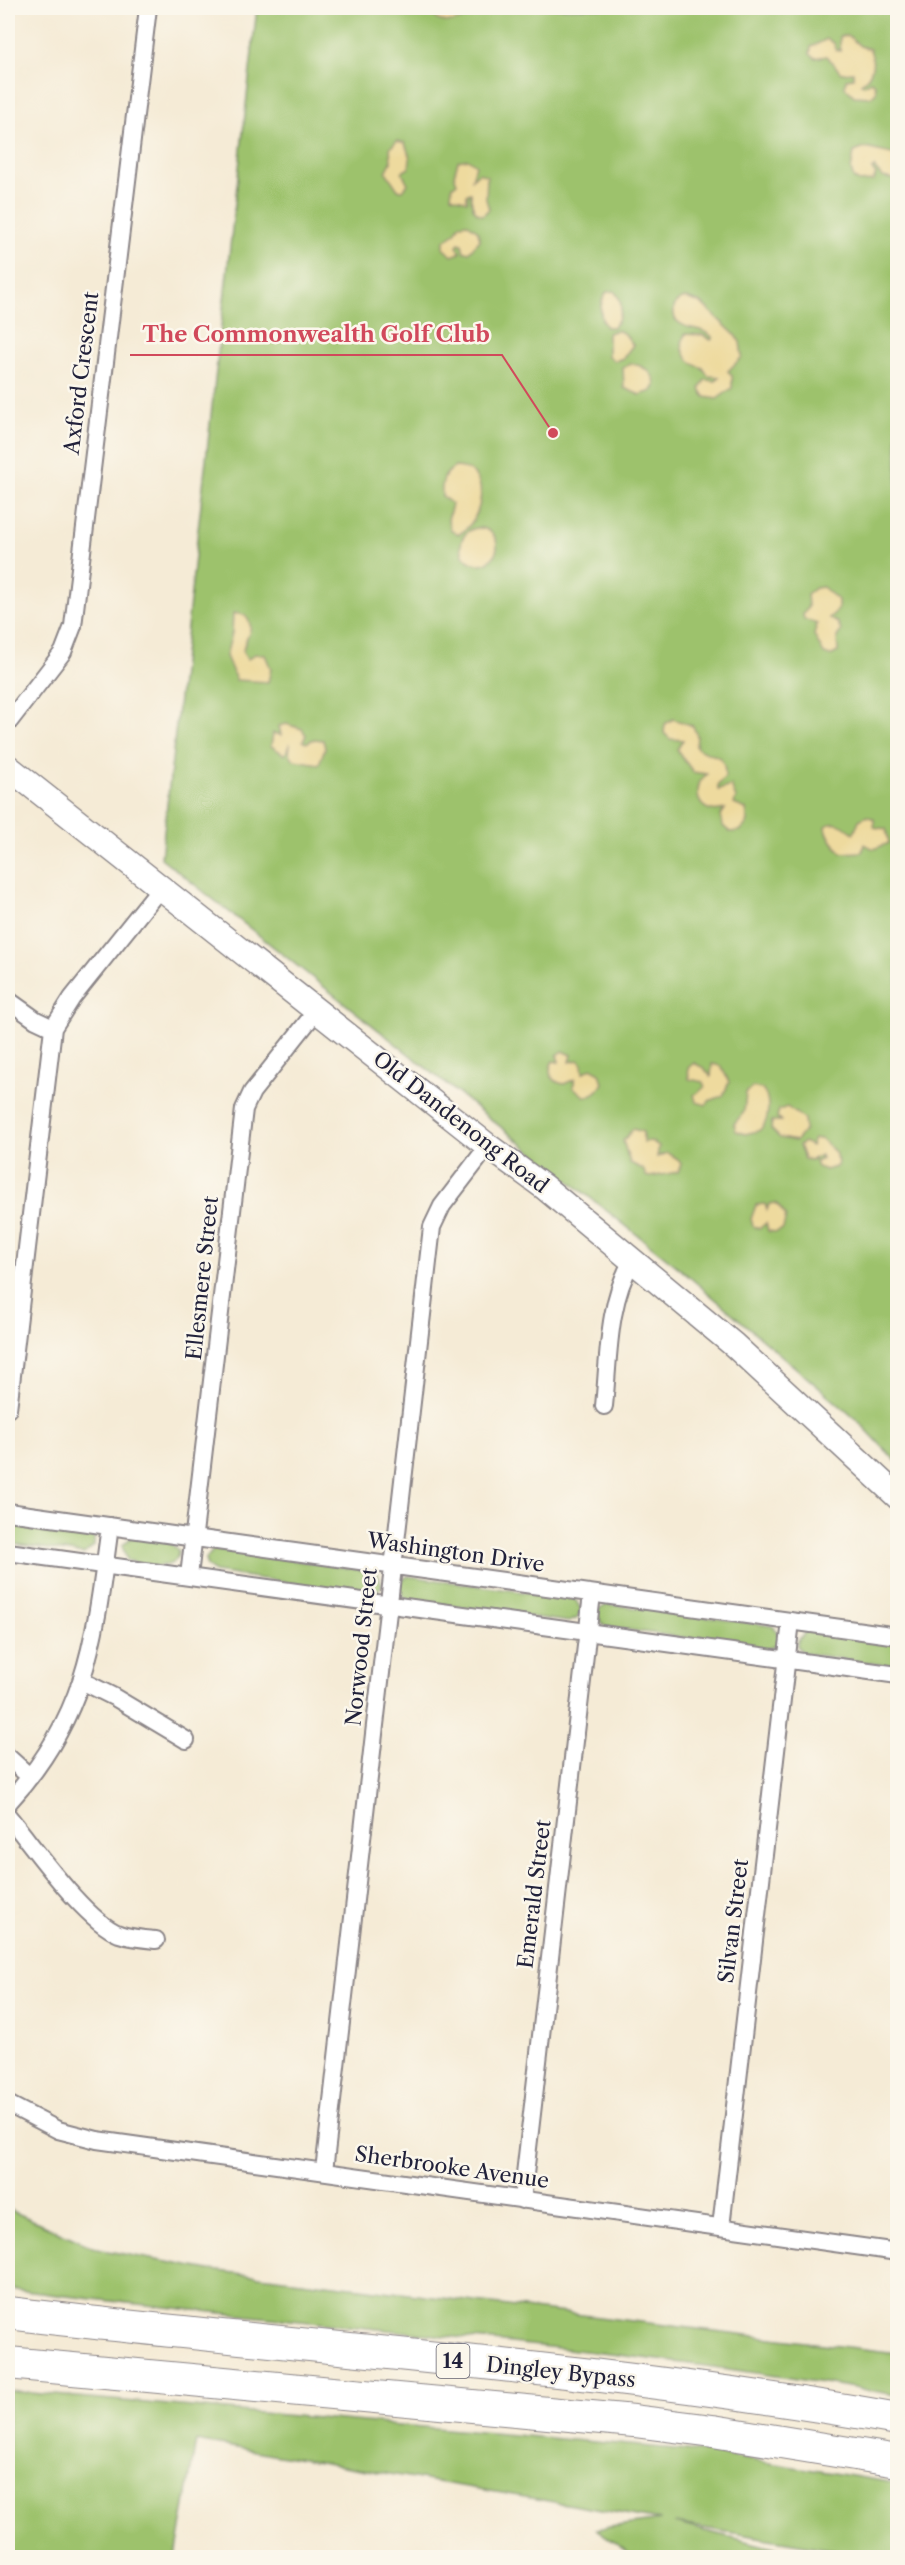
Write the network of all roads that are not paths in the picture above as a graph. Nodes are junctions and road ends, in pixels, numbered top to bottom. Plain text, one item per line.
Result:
1 (148, 8) edge
2 (8, 723) edge
3 (8, 767) edge
4 (161, 887) junction
5 (8, 1000) edge
6 (317, 1010) junction
7 (53, 1028) junction
8 (488, 1146) junction
9 (632, 1261) junction
10 (14, 1302) edge
11 (604, 1406) dead end
12 (8, 1409) edge
13 (897, 1497) edge
14 (8, 1512) edge
15 (110, 1526) junction
16 (195, 1538) junction
17 (8, 1552) edge
18 (105, 1565) junction
19 (393, 1566) junction
20 (189, 1576) junction
21 (592, 1594) junction
22 (388, 1604) junction
23 (791, 1621) junction
24 (587, 1631) junction
25 (897, 1636) edge
26 (786, 1659) junction
27 (897, 1675) edge
28 (82, 1681) junction
29 (186, 1740) dead end
30 (8, 1757) edge
31 (30, 1778) junction
32 (8, 1803) edge
33 (8, 1816) edge
34 (156, 1940) dead end
35 (8, 2104) edge
36 (324, 2171) junction
37 (522, 2200) junction
38 (721, 2227) junction
39 (897, 2252) edge
40 (8, 2313) edge
41 (8, 2363) edge
42 (897, 2420) edge
43 (897, 2461) edge

1 - 2 street, Axford Crescent
3 - 4 main road, Old Dandenong Road
4 - 6 main road, Old Dandenong Road
4 - 7 street
5 - 7 street
6 - 8 main road, Old Dandenong Road
6 - 16 street, Ellesmere Street
7 - 10 street
8 - 9 main road, Old Dandenong Road
8 - 19 street, Norwood Street
9 - 11 street
9 - 13 main road, Old Dandenong Road
10 - 12 street
14 - 15 street, Washington Drive
15 - 16 street, Washington Drive
15 - 18 street
16 - 19 street, Washington Drive
16 - 20 street, Ellesmere Street
17 - 18 street
18 - 20 street
18 - 28 street
19 - 21 street, Washington Drive
19 - 22 street, Norwood Street
20 - 22 street
21 - 23 street, Washington Drive
21 - 24 street, Emerald Street
22 - 24 street
22 - 36 street, Norwood Street
23 - 25 street, Washington Drive
23 - 26 street, Silvan Street
24 - 26 street
24 - 37 street, Emerald Street
26 - 27 street
26 - 38 street, Silvan Street
28 - 29 street
28 - 31 street
30 - 31 street
31 - 32 street
33 - 34 street
35 - 36 street, Sherbrooke Avenue
36 - 37 street, Sherbrooke Avenue
37 - 38 street, Sherbrooke Avenue
38 - 39 street, Sherbrooke Avenue
40 - 42 highway, Dingley Bypass / 14
41 - 43 highway, Dingley Bypass / 14

